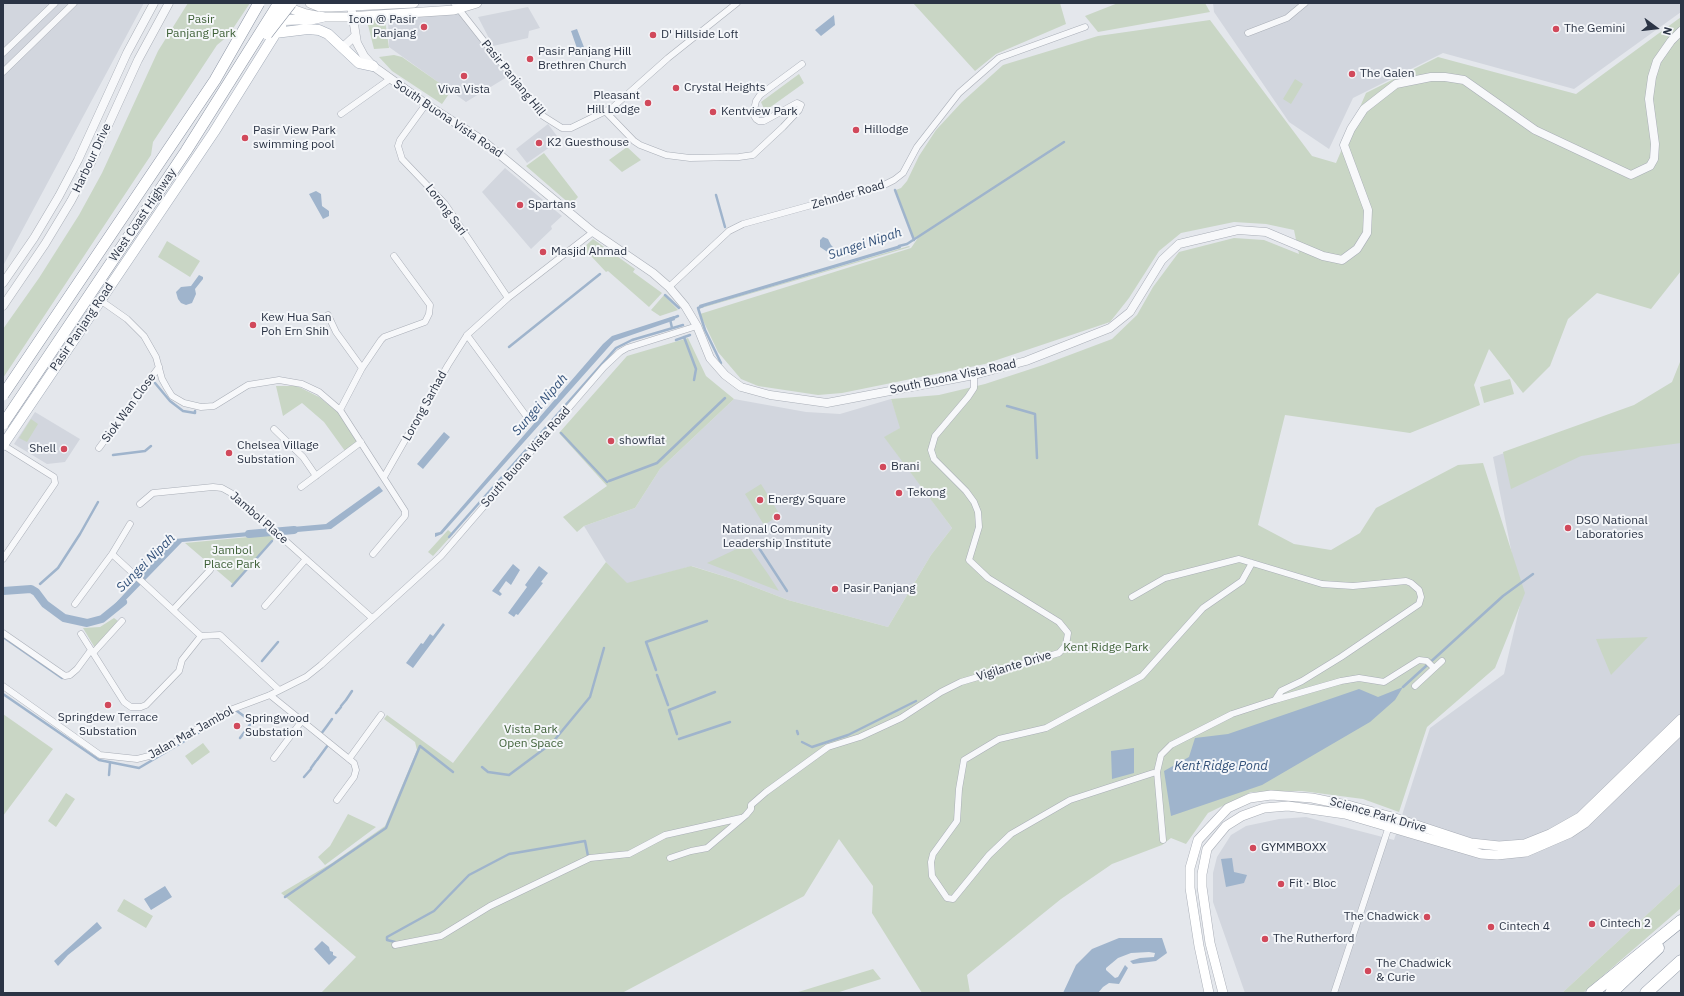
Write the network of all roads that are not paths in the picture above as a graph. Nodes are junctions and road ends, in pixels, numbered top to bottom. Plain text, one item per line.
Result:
1 (55, 3) edge
2 (74, 3) edge
3 (154, 3) edge
4 (170, 3) edge
5 (259, 3) edge
6 (279, 3) edge
7 (310, 3) edge
8 (414, 3) edge
9 (477, 3) edge
10 (737, 3) edge
11 (1305, 3) edge
12 (291, 5) edge
13 (351, 6) junction
14 (456, 6) edge
15 (322, 17) junction
16 (352, 17) junction
17 (284, 20) junction
18 (1085, 27) dead end
19 (1681, 31) edge
20 (275, 33) junction
21 (1248, 33) dead end
22 (355, 36) junction
23 (342, 48) junction
24 (3, 52) edge
25 (802, 64) dead end
26 (373, 66) junction
27 (3, 72) edge
28 (212, 80) junction
29 (390, 80) junction
30 (226, 89) junction
31 (234, 101) junction
32 (426, 104) junction
33 (606, 112) junction
34 (341, 114) dead end
35 (133, 196) junction
36 (158, 216) junction
37 (592, 234) junction
38 (394, 256) dead end
39 (3, 283) edge
40 (669, 288) junction
41 (508, 298) junction
42 (100, 300) junction
43 (3, 306) edge
44 (328, 315) dead end
45 (697, 326) junction
46 (467, 335) junction
47 (159, 367) junction
48 (362, 368) junction
49 (974, 375) junction
50 (3, 390) edge
51 (3, 395) edge
52 (340, 410) junction
53 (527, 417) dead end
54 (3, 424) edge
55 (274, 429) dead end
56 (361, 442) junction
57 (3, 445) edge
58 (99, 448) dead end
59 (316, 476) junction
60 (384, 477) junction
61 (301, 487) dead end
62 (140, 504) dead end
63 (130, 524) dead end
64 (112, 554) junction
65 (373, 554) dead end
66 (3, 558) edge
67 (306, 559) junction
68 (1252, 563) junction
69 (210, 570) dead end
70 (1132, 597) dead end
71 (75, 604) dead end
72 (265, 606) dead end
73 (173, 610) junction
74 (372, 618) junction
75 (122, 621) dead end
76 (3, 633) edge
77 (81, 634) dead end
78 (201, 636) junction
79 (92, 652) junction
80 (1442, 661) dead end
81 (1431, 665) junction
82 (3, 686) edge
83 (1415, 686) dead end
84 (279, 690) junction
85 (270, 695) junction
86 (1275, 700) junction
87 (381, 715) dead end
88 (1681, 719) edge
89 (301, 722) junction
90 (1681, 730) edge
91 (274, 758) dead end
92 (349, 759) junction
93 (1153, 774) dead end
94 (338, 800) dead end
95 (742, 817) junction
96 (1389, 826) junction
97 (1163, 840) dead end
98 (670, 858) dead end
99 (1681, 922) edge
100 (1681, 926) edge
101 (394, 945) dead end
102 (1678, 964) edge
103 (1209, 993) edge
104 (1223, 993) edge
105 (1334, 993) edge
106 (1592, 993) edge
107 (1611, 993) edge
108 (1646, 993) edge
109 (1654, 993) edge

1 - 24 street
2 - 27 street
3 - 39 street, Harbour Drive
4 - 43 street, Harbour Drive
5 - 28 highway, West Coast Highway, bridge
6 - 30 highway, West Coast Highway, bridge
7 - 13 main road
8 - 13 main road
9 - 14 main road
10 - 33 street, Pasir Panjang Hill
11 - 21 street
12 - 15 main road
12 - 17 main road, Pasir Panjang Road
12 - 30 highway, bridge
13 - 16 street, South Buona Vista Road
14 - 16 main road
14 - 33 street, Pasir Panjang Hill
15 - 16 main road
15 - 17 main road
16 - 22 street, South Buona Vista Road
17 - 20 main road, Pasir Panjang Road
18 - 40 street, Zehnder Road
19 - 49 street, South Buona Vista Road
20 - 23 main road
20 - 31 main road, Pasir Panjang Road
22 - 23 street
22 - 26 street, South Buona Vista Road
23 - 26 main road
25 - 33 street
26 - 29 street, South Buona Vista Road
28 - 31 main road
28 - 35 main road
28 - 51 highway, West Coast Highway, bridge
29 - 32 street, South Buona Vista Road
29 - 34 street
30 - 54 highway, West Coast Highway, bridge
31 - 36 main road, Pasir Panjang Road
32 - 37 street, South Buona Vista Road
32 - 41 street, Lorong Sari
35 - 36 main road
35 - 50 main road
36 - 42 main road, Pasir Panjang Road
37 - 40 street, South Buona Vista Road
37 - 41 street, Lorong Sarhad
38 - 48 street
40 - 45 street, South Buona Vista Road
41 - 46 street, Lorong Sarhad
42 - 47 street
42 - 57 main road, Pasir Panjang Road
44 - 48 street
45 - 49 street, South Buona Vista Road
45 - 74 street, South Buona Vista Road
46 - 53 street
46 - 60 street, Lorong Sarhad
47 - 52 street
47 - 58 street, Siok Wan Close
48 - 52 street
49 - 95 street, Vigilante Drive
52 - 56 street
55 - 59 street
56 - 59 street
56 - 60 street
57 - 66 street
59 - 61 street
60 - 65 street
62 - 67 street, Jambol Place
63 - 64 street
64 - 71 street
64 - 73 street
67 - 72 street
67 - 74 street, Jambol Place
68 - 70 street
68 - 86 street
68 - 93 street
69 - 73 street
73 - 78 street
74 - 84 street, Jalan Mat Jambol
75 - 79 street
76 - 79 street
77 - 79 street
78 - 79 street
78 - 84 street
80 - 81 street
81 - 83 street
81 - 86 street
82 - 85 street, Jalan Mat Jambol
84 - 85 street, Jalan Mat Jambol
85 - 89 street
86 - 97 street
87 - 92 street
88 - 103 main road, Science Park Drive
89 - 91 street
89 - 92 street
90 - 96 main road, Science Park Drive
92 - 94 street
95 - 98 street
95 - 101 street
96 - 104 main road, Science Park Drive
96 - 105 street
99 - 106 highway
100 - 107 highway
102 - 108 highway
102 - 109 highway

